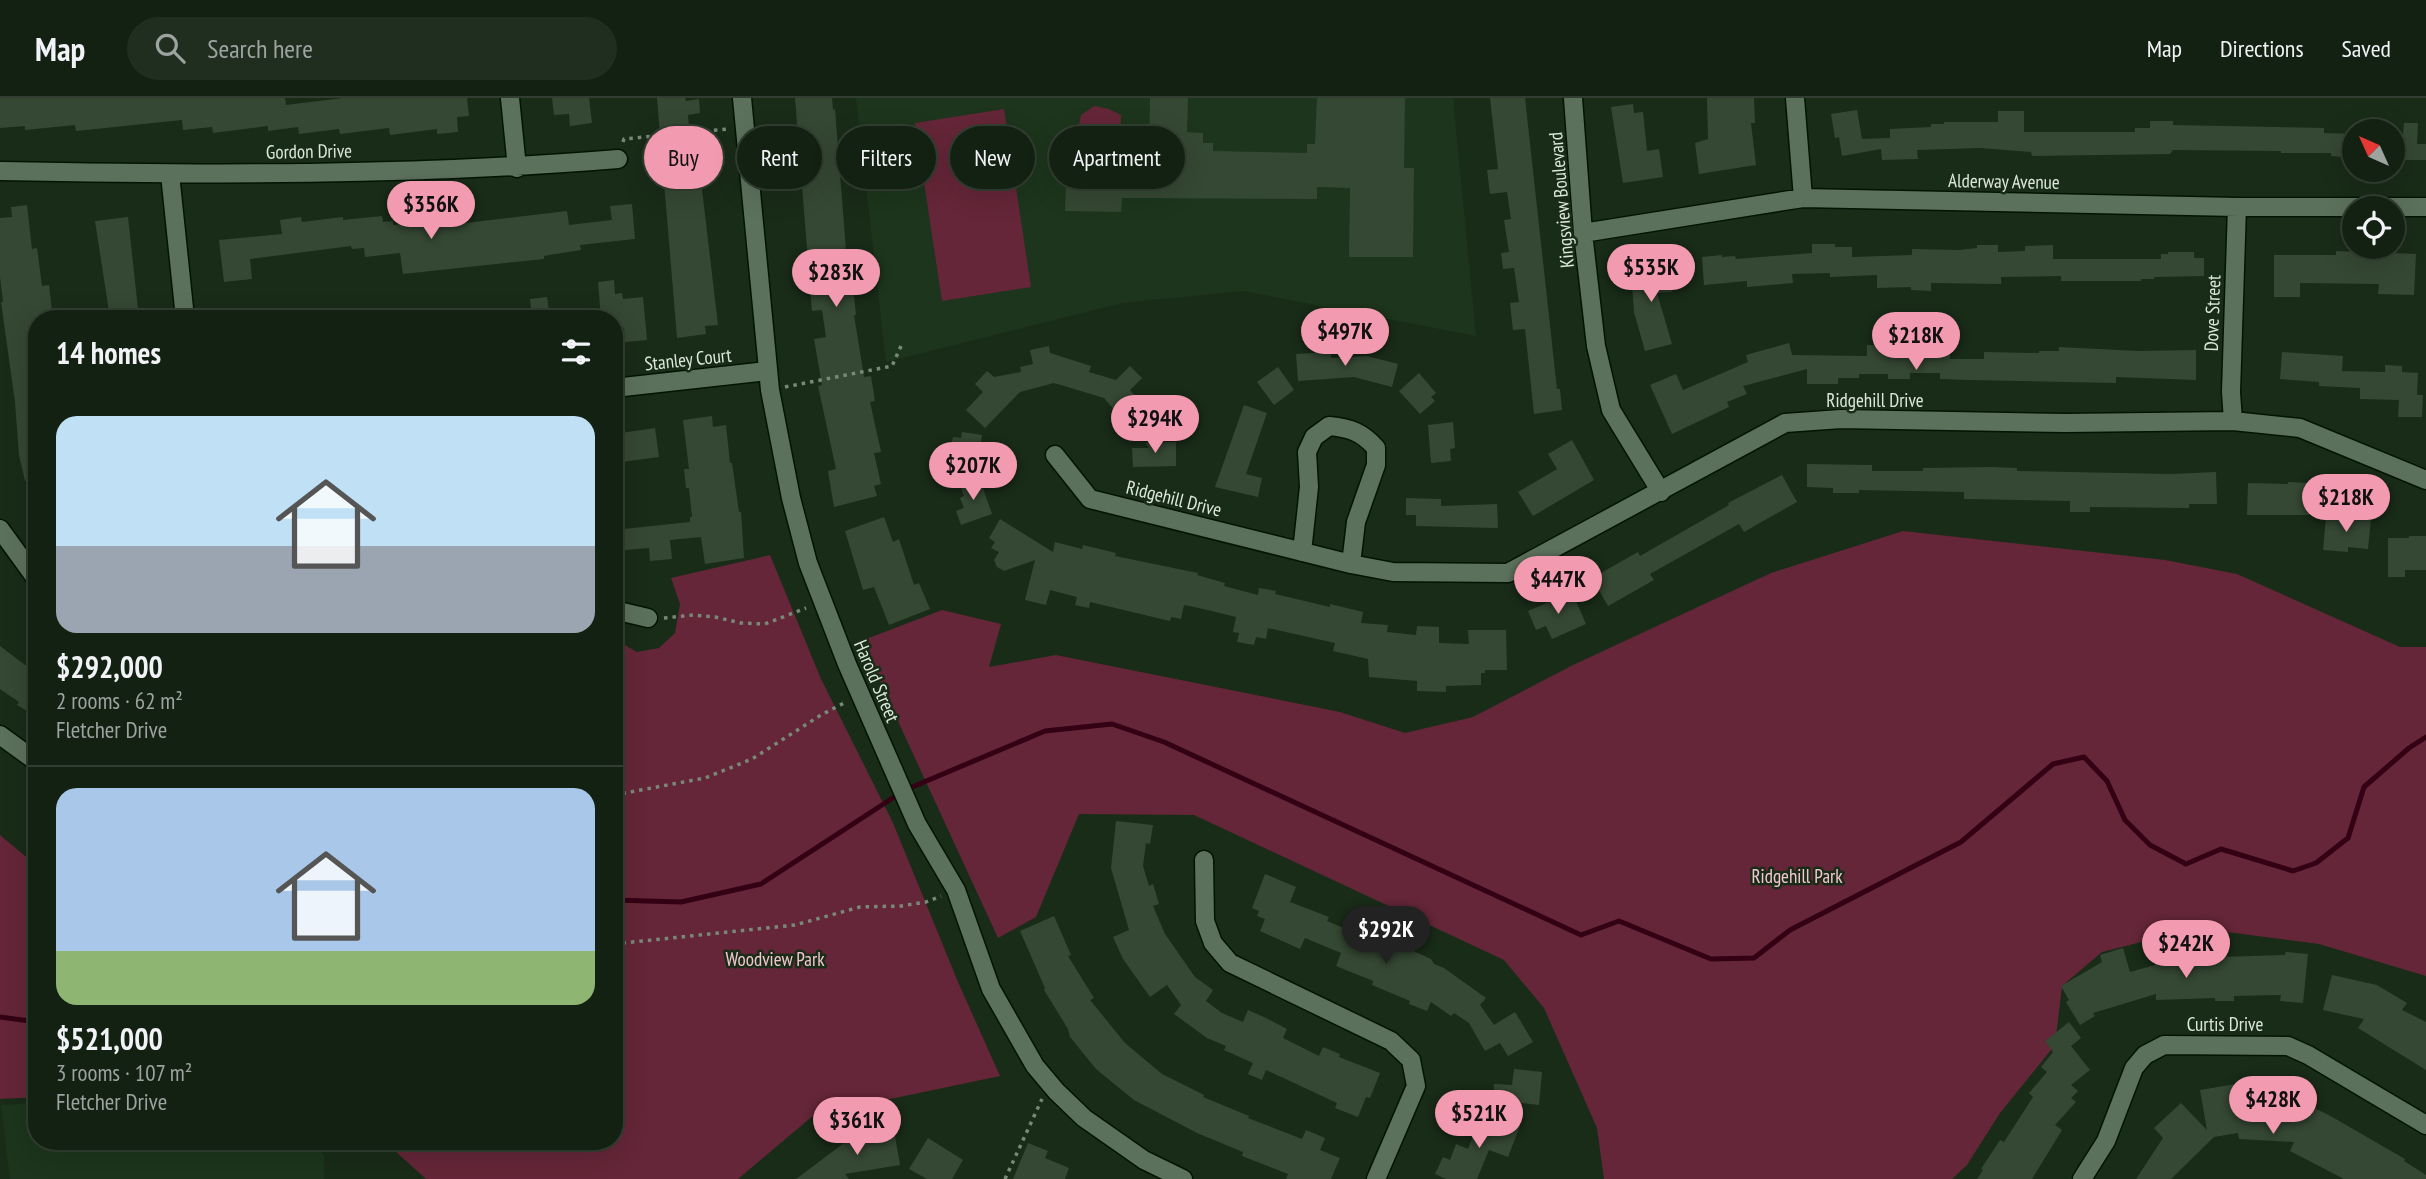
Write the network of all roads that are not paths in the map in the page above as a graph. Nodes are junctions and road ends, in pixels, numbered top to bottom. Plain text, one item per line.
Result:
1 (510, 98) edge
2 (742, 98) edge
3 (1573, 98) edge
4 (1796, 98) edge
5 (618, 159) road end
6 (517, 167) junction
7 (0, 171) edge
8 (170, 174) junction
9 (1803, 198) junction
10 (2236, 207) junction
11 (2426, 207) edge
12 (1583, 233) junction
13 (184, 310) edge
14 (767, 372) junction
15 (623, 387) edge
16 (2233, 421) junction
17 (1055, 455) dead end
18 (2426, 480) edge
19 (1661, 492) junction
20 (0, 529) edge
21 (1302, 552) junction
22 (1351, 564) junction
23 (28, 568) edge
24 (623, 612) edge
25 (648, 618) road end
26 (0, 734) edge
27 (28, 755) edge
28 (1204, 860) dead end
29 (2426, 1125) edge
30 (1183, 1179) edge
31 (1376, 1179) edge
32 (2082, 1179) edge

1 - 6 street
2 - 14 street, Harold Street
3 - 12 street, Kingsview Boulevard
4 - 9 street
5 - 6 street, Gordon Drive
6 - 8 street, Gordon Drive
7 - 8 street, Gordon Drive
8 - 13 street
9 - 10 street, Alderway Avenue
9 - 12 street, Alderway Avenue
10 - 11 street, Alderway Avenue
10 - 16 street, Dove Street
12 - 19 street, Kingsview Boulevard
14 - 15 street, Stanley Court
14 - 30 street, Harold Street
16 - 18 street, Ridgehill Drive
16 - 19 street, Ridgehill Drive
17 - 21 street, Ridgehill Drive
19 - 22 street, Ridgehill Drive
20 - 23 street
21 - 22 street, Ridgehill Drive
21 - 22 street
24 - 25 street
26 - 27 street
28 - 31 street
29 - 32 street, Curtis Drive

